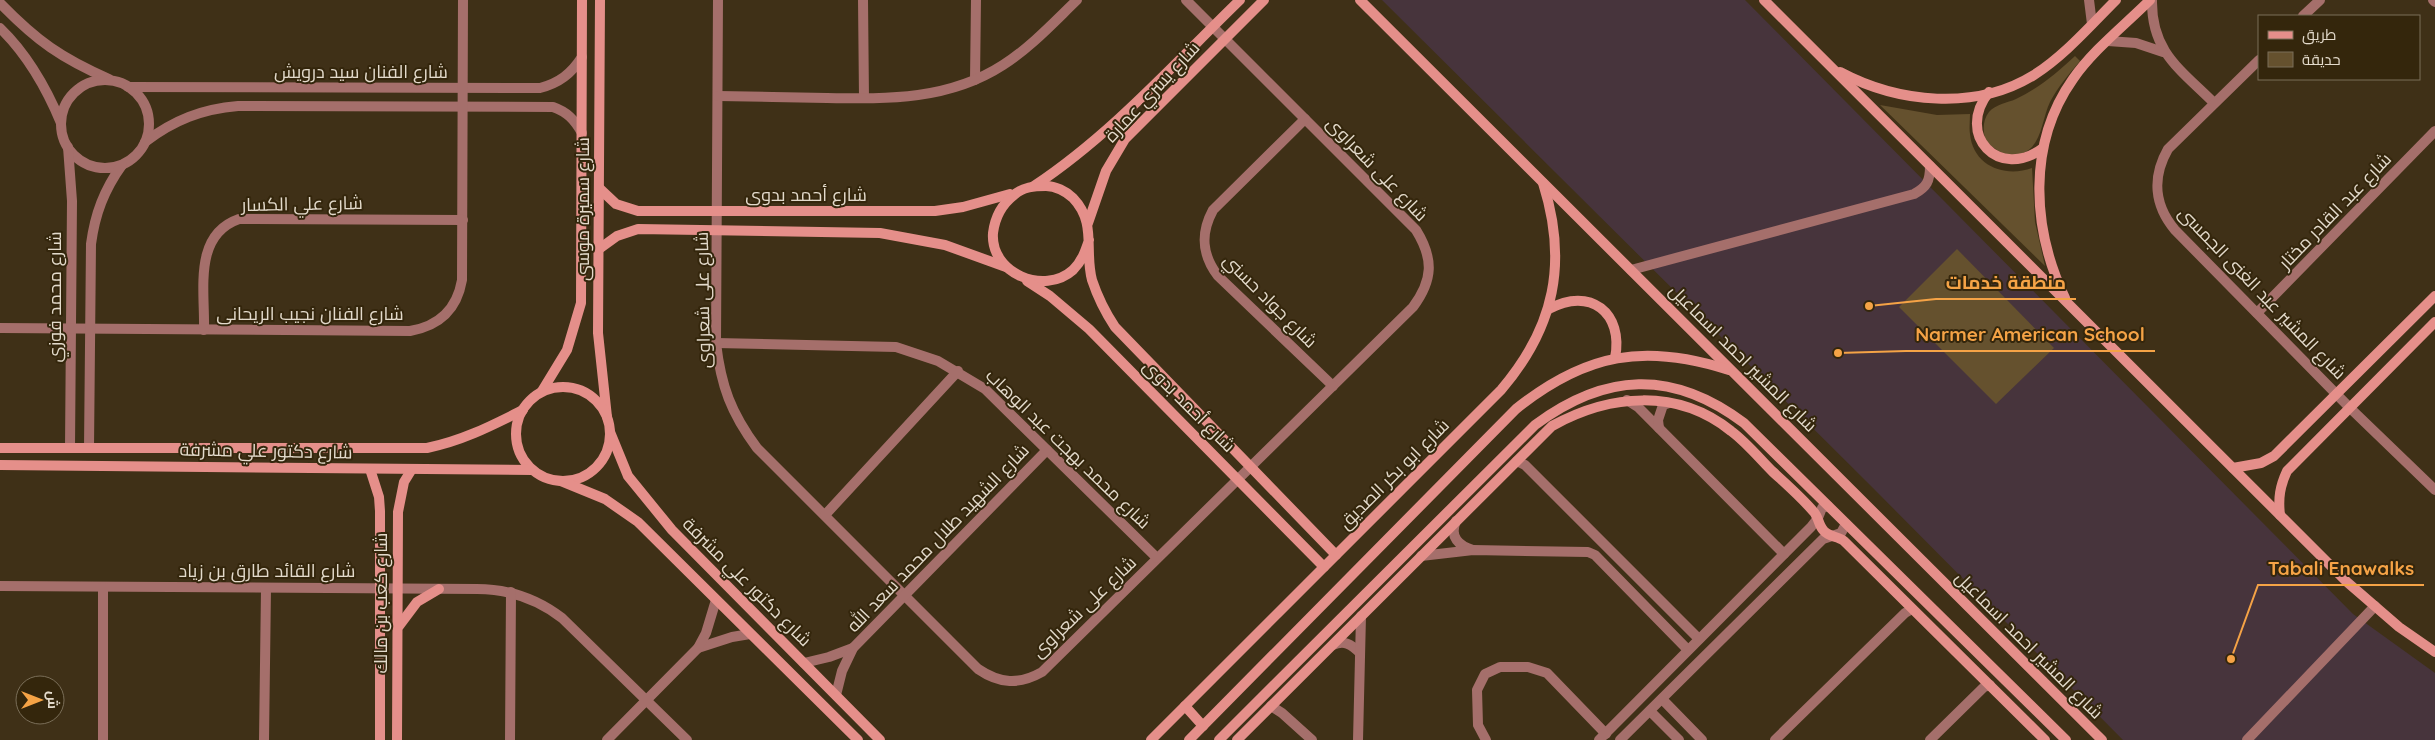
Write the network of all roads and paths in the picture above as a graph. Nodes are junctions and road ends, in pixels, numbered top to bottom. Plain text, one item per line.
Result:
1 (463, 0) edge
2 (582, 0) edge
3 (600, 0) edge
4 (718, 0) edge
5 (863, 0) edge
6 (976, 0) edge
7 (1077, 0) edge
8 (1186, 0) edge
9 (1240, 0) edge
10 (1264, 0) edge
11 (1360, 0) edge
12 (1764, 0) edge
13 (2089, 0) edge
14 (2116, 0) edge
15 (2151, 0) edge
16 (2320, 0) edge
17 (0, 3) edge
18 (2304, 15) edge
19 (2092, 24) junction
20 (1212, 27) junction
21 (0, 28) edge
22 (1225, 39) junction
23 (2108, 41) junction
24 (2163, 52) junction
25 (582, 57) junction
26 (2258, 61) edge
27 (1830, 66) junction
28 (975, 80) junction
29 (115, 81) junction
30 (128, 87) junction
31 (463, 88) junction
32 (1989, 92) junction
33 (718, 96) junction
34 (864, 98) junction
35 (2214, 103) junction
36 (463, 106) junction
37 (1305, 119) junction
38 (61, 123) junction
39 (2435, 131) edge
40 (582, 133) junction
41 (145, 142) junction
42 (68, 147) junction
43 (2043, 148) junction
44 (122, 165) junction
45 (1930, 166) junction
46 (1543, 182) junction
47 (1034, 186) junction
48 (599, 188) junction
49 (1018, 191) junction
50 (717, 211) junction
51 (463, 220) junction
52 (1088, 222) junction
53 (717, 230) junction
54 (1089, 240) junction
55 (599, 249) junction
56 (1007, 268) junction
57 (1631, 270) junction
58 (1022, 278) junction
59 (2435, 296) edge
60 (2069, 305) junction
61 (1549, 309) junction
62 (2257, 313) junction
63 (2435, 322) edge
64 (0, 328) edge
65 (71, 329) junction
66 (90, 329) junction
67 (204, 330) junction
68 (716, 343) junction
69 (1615, 358) junction
70 (958, 371) junction
71 (1732, 371) junction
72 (1333, 386) junction
73 (542, 392) junction
74 (2337, 394) junction
75 (1627, 400) junction
76 (1668, 403) junction
77 (2350, 408) junction
78 (523, 410) junction
79 (607, 417) junction
80 (1659, 428) junction
81 (610, 432) junction
82 (0, 448) edge
83 (70, 448) junction
84 (89, 448) junction
85 (1047, 450) junction
86 (1516, 461) junction
87 (0, 465) edge
88 (1250, 467) junction
89 (2233, 468) junction
90 (370, 469) junction
91 (412, 469) junction
92 (532, 470) junction
93 (1238, 479) junction
94 (561, 481) junction
95 (2435, 490) edge
96 (1828, 506) junction
97 (1447, 513) junction
98 (825, 515) junction
99 (2280, 515) junction
100 (1818, 518) junction
101 (1456, 521) junction
102 (1846, 524) junction
103 (1834, 537) junction
104 (1473, 550) junction
105 (1784, 554) junction
106 (1336, 555) junction
107 (1421, 556) junction
108 (1157, 558) junction
109 (1324, 567) junction
110 (0, 586) edge
111 (103, 587) junction
112 (266, 588) junction
113 (381, 588) junction
114 (398, 588) junction
115 (439, 589) junction
116 (511, 592) junction
117 (905, 595) junction
118 (1742, 596) junction
119 (716, 600) junction
120 (2375, 606) junction
121 (1754, 608) junction
122 (1912, 609) junction
123 (1361, 616) junction
124 (398, 629) junction
125 (750, 634) junction
126 (1324, 634) junction
127 (1699, 639) junction
128 (782, 641) junction
129 (1332, 645) junction
130 (698, 648) junction
131 (853, 648) junction
132 (1688, 650) junction
133 (2435, 652) edge
134 (1360, 653) junction
135 (770, 654) junction
136 (804, 663) junction
137 (1990, 685) junction
138 (1270, 689) junction
139 (836, 695) junction
140 (1280, 698) junction
141 (1662, 699) junction
142 (647, 700) junction
143 (1185, 706) junction
144 (1271, 706) junction
145 (1650, 711) junction
146 (1203, 726) junction
147 (1602, 737) edge
148 (103, 740) edge
149 (264, 740) edge
150 (380, 740) edge
151 (397, 740) edge
152 (510, 740) edge
153 (607, 740) edge
154 (687, 740) edge
155 (858, 740) edge
156 (880, 740) edge
157 (1151, 740) edge
158 (1189, 740) edge
159 (1219, 740) edge
160 (1237, 740) edge
161 (1312, 740) edge
162 (1358, 740) edge
163 (1486, 740) edge
164 (1620, 740) edge
165 (1679, 740) edge
166 (1702, 740) edge
167 (1775, 740) edge
168 (1930, 740) edge
169 (2045, 740) edge
170 (2066, 740) edge
171 (2102, 740) edge
172 (2247, 740) edge

1 - 31 street, شارع الفنان نجيب الريحانى
2 - 25 street, شارع سميرة موسى
3 - 48 street, شارع سميرة موسى
4 - 33 street, شارع على شعراوى
5 - 34 street
6 - 28 street
7 - 28 street
8 - 20 street, شارع على شعراوى
9 - 20 street, شارع يسري عمارة
10 - 22 street, شارع يسري عمارة
11 - 46 street, شارع المشير احمد اسماعيل
12 - 27 street
13 - 19 street
14 - 19 street
15 - 23 street
15 - 24 street
16 - 18 street
17 - 29 street
19 - 32 street
20 - 22 street, شارع على شعراوى
20 - 47 street, شارع يسري عمارة
21 - 38 street
22 - 37 street, شارع على شعراوى
22 - 52 street, شارع يسري عمارة
23 - 24 street
23 - 43 street
24 - 35 street
25 - 31 street, شارع الفنان سيد درويش
25 - 40 street, شارع سميرة موسى
26 - 35 street, شارع المشير عبد الغنى الجمسى
27 - 32 street
27 - 45 street
28 - 34 street
29 - 30 street
29 - 38 street
30 - 31 street, شارع الفنان سيد درويش
30 - 41 street
31 - 36 street, شارع الفنان نجيب الريحانى
32 - 43 street
33 - 34 street
33 - 50 street, شارع على شعراوى
35 - 62 street, شارع المشير عبد الغنى الجمسى
36 - 40 street, شارع الفنان سيد درويش
36 - 41 street, شارع الفنان سيد درويش
36 - 51 street, شارع الفنان نجيب الريحانى
37 - 72 street, شارع على شعراوى
37 - 72 street, شارع جواد حسني
38 - 42 street
39 - 62 street, شارع عبد القادر مختار
40 - 73 street, شارع سميرة موسى
41 - 44 street
42 - 44 street
42 - 65 street, شارع محمد فوزي
43 - 60 street
44 - 66 street, شارع محمد فوزي
45 - 57 street
45 - 60 street
46 - 57 street, شارع المشير احمد اسماعيل
46 - 61 street, شارع ابو بكر الصديق
47 - 49 street
47 - 52 street
48 - 50 street, شارع أحمد بدوى
48 - 55 street, شارع سميرة موسى
49 - 50 street, شارع أحمد بدوى
49 - 56 street
50 - 53 street, شارع على شعراوى
51 - 67 street, شارع الفنان نجيب الريحانى
51 - 67 street, شارع علي الكسار
52 - 54 street
53 - 55 street, شارع أحمد بدوى
53 - 56 street, شارع أحمد بدوى
53 - 68 street, شارع على شعراوى
54 - 58 street
54 - 88 street, شارع أحمد بدوى
55 - 79 street, شارع سميرة موسى
56 - 58 street
57 - 71 street, شارع المشير احمد اسماعيل
58 - 93 street, شارع أحمد بدوى
59 - 74 street
60 - 89 street
61 - 69 street
61 - 106 street, شارع ابو بكر الصديق
62 - 74 street, شارع المشير عبد الغنى الجمسى
63 - 77 street
64 - 65 street, شارع الفنان نجيب الريحانى
65 - 66 street, شارع الفنان نجيب الريحانى
65 - 83 street, شارع محمد فوزي
66 - 67 street, شارع الفنان نجيب الريحانى
66 - 84 street, شارع محمد فوزي
68 - 70 street, شارع محمد بهجت عبد الوهاب
68 - 98 street, شارع على شعراوى
69 - 71 street
69 - 146 street
70 - 85 street, شارع محمد بهجت عبد الوهاب
70 - 98 street
71 - 171 street, شارع المشير احمد اسماعيل
72 - 88 street, شارع على شعراوى
73 - 78 street
73 - 79 street
74 - 77 street, شارع المشير عبد الغنى الجمسى
74 - 89 street
75 - 76 street
75 - 80 street
75 - 86 street
76 - 80 street
76 - 100 street
77 - 95 street, شارع المشير عبد الغنى الجمسى
77 - 99 street
78 - 84 street, شارع دكتور علي مشرفة
78 - 92 street
79 - 81 street
80 - 105 street
81 - 94 street
81 - 128 street, شارع دكتور علي مشرفة
82 - 83 street, شارع دكتور علي مشرفة
83 - 84 street, شارع دكتور علي مشرفة
85 - 108 street, شارع محمد بهجت عبد الوهاب
85 - 117 street, شارع الشهيد طلال محمد سعد الله
86 - 101 street
86 - 127 street
87 - 90 street, شارع دكتور علي مشرفة
88 - 93 street, شارع على شعراوى
88 - 106 street, شارع أحمد بدوى
89 - 99 street
90 - 91 street, شارع دكتور علي مشرفة
90 - 113 street, شارع كعب بن مالك
91 - 92 street, شارع دكتور علي مشرفة
91 - 114 street, شارع كعب بن مالك
92 - 94 street
93 - 108 street, شارع على شعراوى
93 - 109 street, شارع أحمد بدوى
94 - 119 street, شارع دكتور علي مشرفة
96 - 97 street
96 - 100 street
96 - 102 street
97 - 101 street
97 - 126 street
98 - 117 street, شارع على شعراوى
99 - 120 street
100 - 103 street
100 - 105 street
101 - 104 street
101 - 107 street
102 - 103 street
102 - 170 street
103 - 121 street
103 - 122 street
104 - 107 street
104 - 132 street
105 - 118 street
106 - 109 street, شارع ابو بكر الصديق
107 - 123 street
108 - 117 street, شارع على شعراوى
109 - 143 street, شارع ابو بكر الصديق
110 - 111 street, شارع القائد طارق بن زياد
111 - 112 street, شارع القائد طارق بن زياد
111 - 148 street
112 - 113 street, شارع القائد طارق بن زياد
112 - 149 street
113 - 114 street, شارع القائد طارق بن زياد
113 - 150 street, شارع كعب بن مالك
114 - 115 street, شارع القائد طارق بن زياد
114 - 124 street, شارع كعب بن مالك
115 - 116 street, شارع القائد طارق بن زياد
115 - 124 street
116 - 142 street, شارع القائد طارق بن زياد
116 - 152 street
117 - 131 street, شارع الشهيد طلال محمد سعد الله
118 - 121 street
118 - 127 street
119 - 125 street, شارع دكتور علي مشرفة
119 - 130 street
120 - 133 street
120 - 172 street
121 - 141 street
122 - 137 street
122 - 167 street
123 - 129 street
123 - 134 street
124 - 151 street, شارع كعب بن مالك
125 - 130 street
125 - 135 street, شارع دكتور علي مشرفة
126 - 129 street
126 - 138 street
127 - 132 street
128 - 135 street
128 - 136 street, شارع دكتور علي مشرفة
129 - 134 street
129 - 140 street
130 - 142 street
131 - 136 street, شارع الشهيد طلال محمد سعد الله
131 - 139 street, شارع الشهيد طلال محمد سعد الله
132 - 147 street
134 - 162 street
135 - 155 street, شارع دكتور علي مشرفة
136 - 139 street, شارع دكتور علي مشرفة
137 - 168 street
137 - 169 street
138 - 140 street
138 - 159 street
139 - 156 street, شارع دكتور علي مشرفة
140 - 144 street
141 - 145 street
141 - 166 street
142 - 153 street
142 - 154 street, شارع القائد طارق بن زياد
143 - 146 street
143 - 157 street, شارع ابو بكر الصديق
144 - 160 street
144 - 161 street
145 - 164 street
145 - 165 street
146 - 158 street
147 - 163 street

